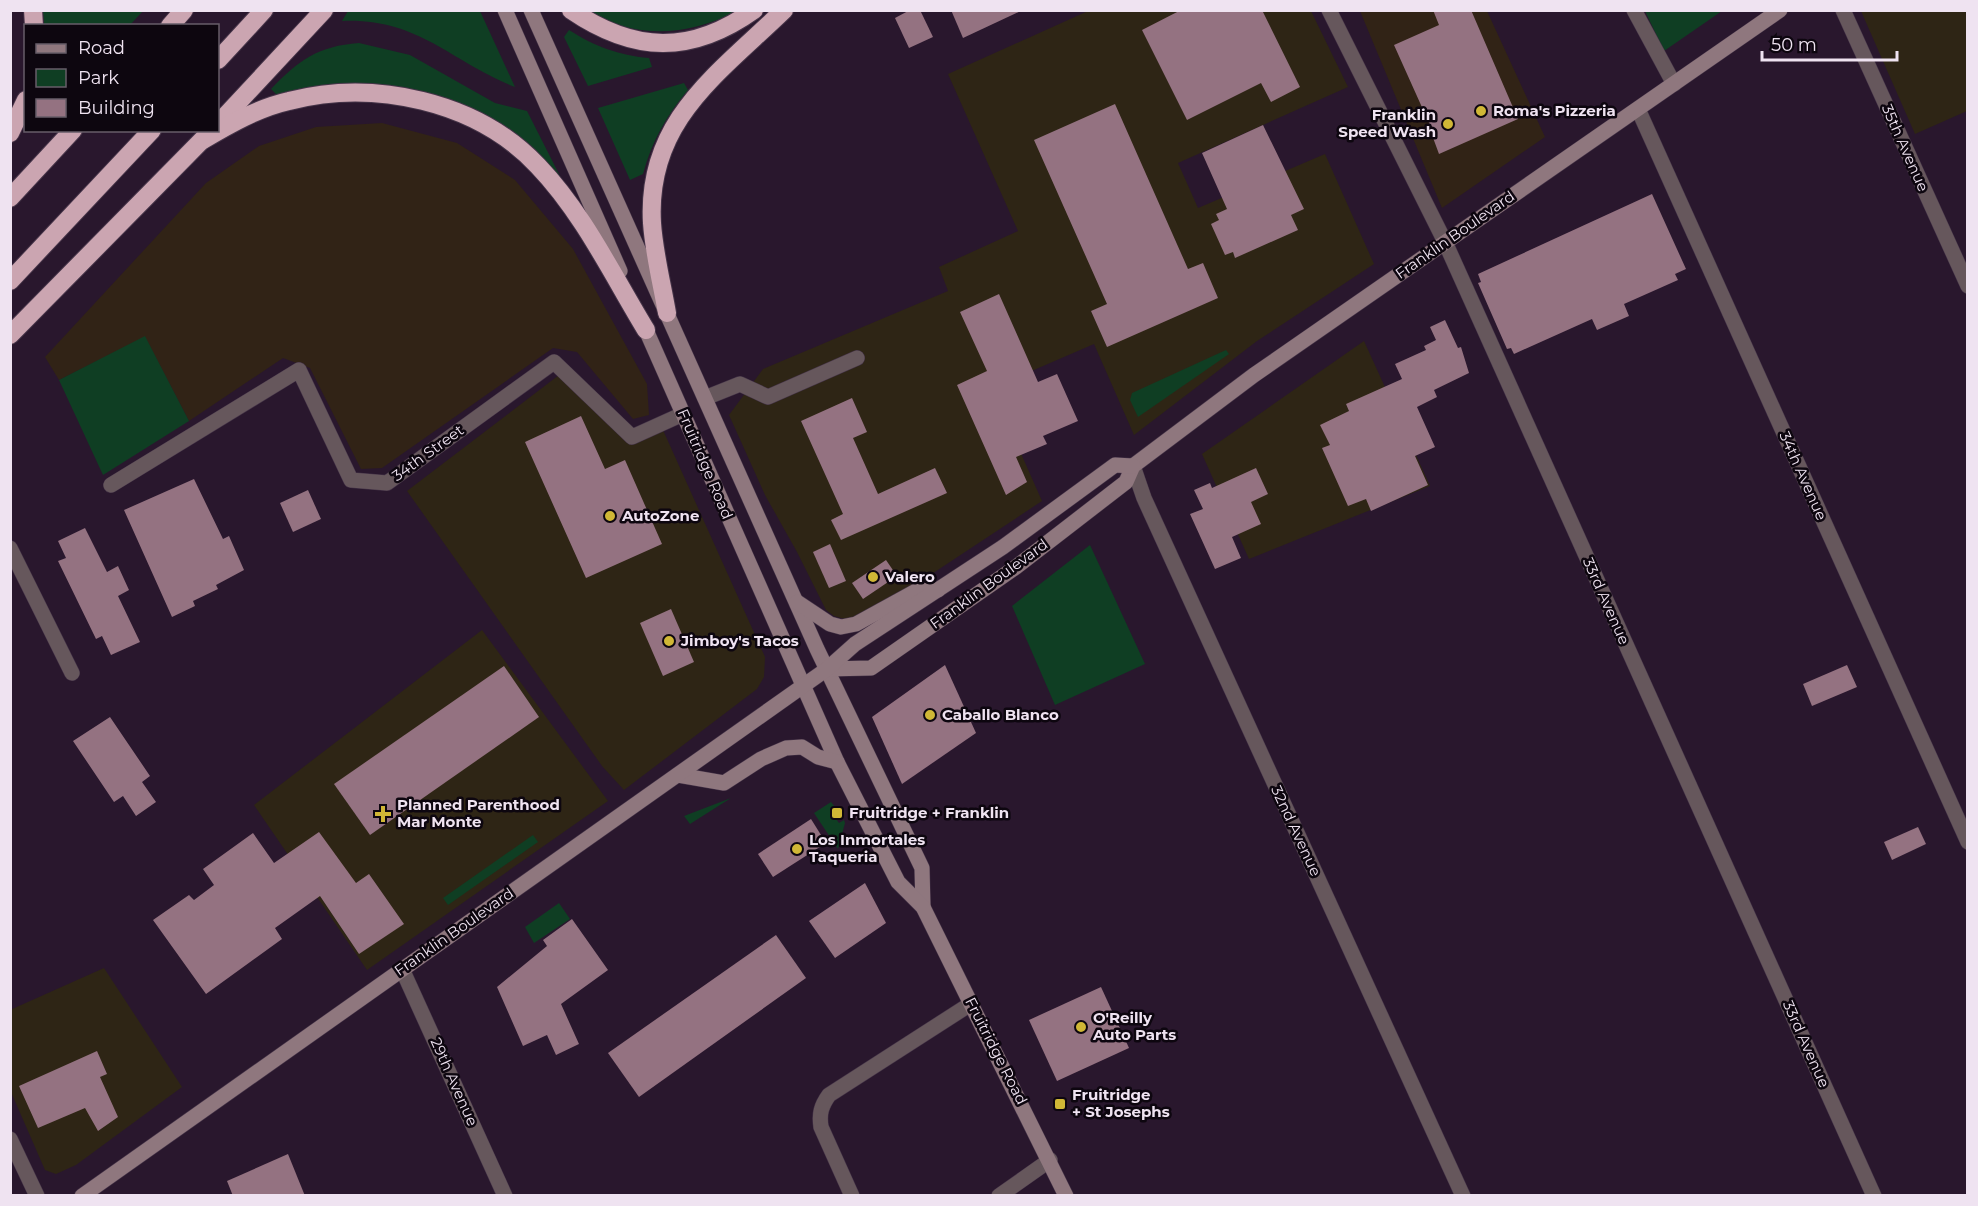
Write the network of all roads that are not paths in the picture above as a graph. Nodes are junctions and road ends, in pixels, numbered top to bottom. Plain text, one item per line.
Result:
1 (184, 10) edge
2 (264, 10) edge
3 (324, 10) edge
4 (505, 10) edge
5 (531, 10) edge
6 (571, 10) edge
7 (754, 10) edge
8 (784, 10) edge
9 (1329, 10) edge
10 (1634, 10) edge
11 (1780, 10) edge
12 (1843, 10) edge
13 (172, 24) edge
14 (219, 59) edge
15 (1674, 84) junction
16 (24, 103) edge
17 (1638, 109) junction
18 (219, 123) edge
19 (219, 129) edge
20 (71, 132) edge
21 (150, 132) edge
22 (10, 133) edge
23 (207, 135) edge
24 (10, 198) edge
25 (1445, 242) junction
26 (10, 281) edge
27 (1968, 286) edge
28 (666, 313) junction
29 (646, 330) junction
30 (10, 335) edge
31 (857, 358) dead end
32 (705, 398) junction
33 (683, 414) junction
34 (1134, 466) junction
35 (111, 485) dead end
36 (10, 548) edge
37 (940, 590) junction
38 (796, 602) junction
39 (827, 669) junction
40 (72, 674) dead end
41 (804, 686) junction
42 (837, 762) junction
43 (678, 774) junction
44 (1968, 842) edge
45 (923, 907) junction
46 (402, 969) junction
47 (972, 1003) junction
48 (10, 1139) edge
49 (1050, 1160) junction
50 (37, 1196) edge
51 (82, 1196) edge
52 (505, 1196) edge
53 (852, 1196) edge
54 (999, 1196) edge
55 (1066, 1196) edge
56 (1463, 1196) edge
57 (1874, 1196) edge

1 - 13 highway
2 - 14 highway
3 - 18 highway
4 - 29 main road, Fruitridge Road
5 - 28 main road, Fruitridge Road
6 - 7 highway
8 - 28 highway
9 - 25 street, 33rd Avenue
10 - 15 street
11 - 15 main road, Franklin Boulevard
12 - 27 street, 35th Avenue
15 - 17 main road, Franklin Boulevard
16 - 22 highway
17 - 25 main road, Franklin Boulevard
17 - 44 street, 34th Avenue
19 - 29 highway
20 - 24 highway
21 - 26 highway
23 - 30 highway
25 - 34 main road, Franklin Boulevard
25 - 57 street, 33rd Avenue
28 - 32 main road, Fruitridge Road
29 - 33 main road, Fruitridge Road
31 - 32 street
32 - 38 main road, Fruitridge Road
33 - 35 street, 34th Street
33 - 41 main road, Fruitridge Road
34 - 37 main road, Franklin Boulevard
34 - 39 main road, Franklin Boulevard
34 - 56 street, 32nd Avenue
36 - 40 street
37 - 38 main road
37 - 39 main road, Franklin Boulevard
38 - 39 main road, Fruitridge Road
39 - 41 main road, Franklin Boulevard
39 - 45 main road, Fruitridge Road
41 - 42 main road, Fruitridge Road
41 - 43 main road, Franklin Boulevard
42 - 43 main road
42 - 45 main road, Fruitridge Road
43 - 46 main road, Franklin Boulevard
45 - 47 main road, Fruitridge Road
46 - 51 main road, Franklin Boulevard
46 - 52 street, 29th Avenue
47 - 49 main road, Fruitridge Road
47 - 53 street
48 - 50 street
49 - 54 street
49 - 55 main road, Fruitridge Road

